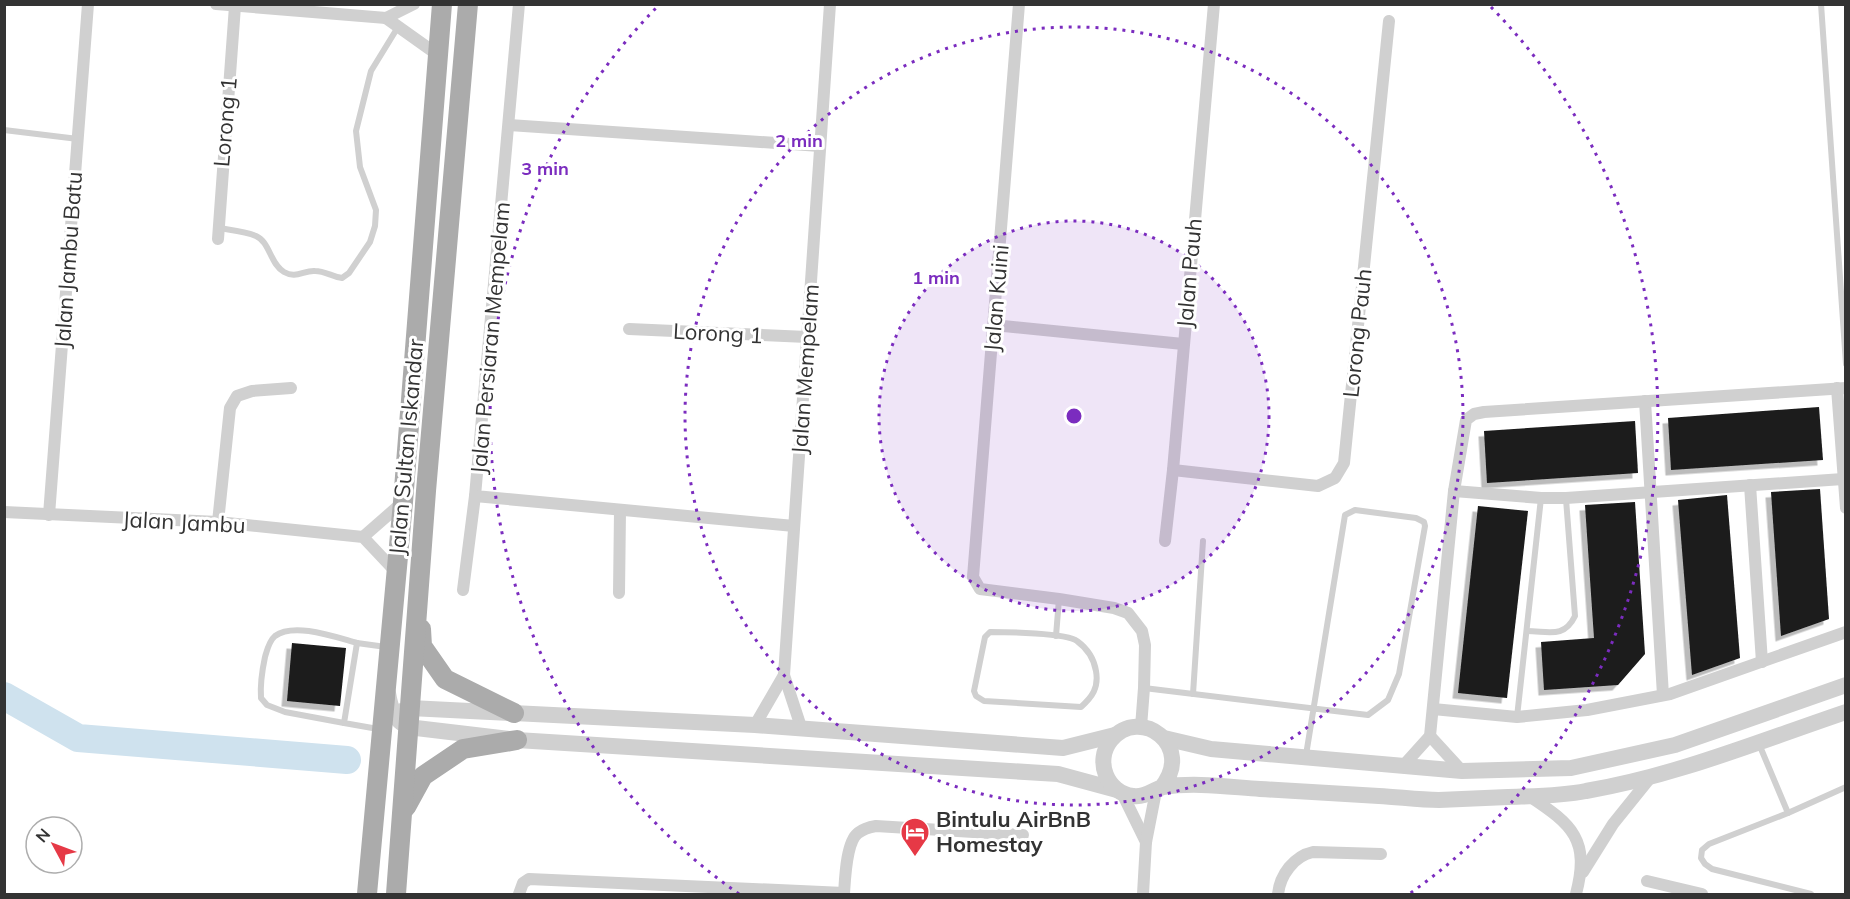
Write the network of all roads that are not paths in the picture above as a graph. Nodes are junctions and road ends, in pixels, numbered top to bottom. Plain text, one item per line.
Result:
1 (88, 4) edge
2 (216, 4) edge
3 (414, 4) edge
4 (442, 4) edge
5 (468, 4) edge
6 (519, 4) edge
7 (830, 4) edge
8 (1019, 4) edge
9 (1214, 4) edge
10 (1821, 4) edge
11 (235, 6) edge
12 (302, 8) edge
13 (386, 18) junction
14 (1389, 21) dead end
15 (398, 27) junction
16 (438, 55) junction
17 (509, 124) junction
18 (4, 130) edge
19 (78, 139) junction
20 (820, 146) junction
21 (217, 233) joint
22 (994, 325) junction
23 (629, 329) dead end
24 (807, 337) junction
25 (1183, 344) junction
26 (1845, 364) edge
27 (291, 388) dead end
28 (1841, 388) edge
29 (1645, 401) junction
30 (1173, 470) junction
31 (1844, 479) junction
32 (1750, 485) junction
33 (1454, 491) junction
34 (1651, 491) junction
35 (475, 496) junction
36 (1541, 498) junction
37 (1566, 498) junction
38 (403, 502) junction
39 (1845, 508) edge
40 (620, 511) junction
41 (4, 512) edge
42 (49, 515) junction
43 (218, 522) junction
44 (794, 526) junction
45 (363, 537) junction
46 (1165, 541) dead end
47 (1203, 541) dead end
48 (395, 571) junction
49 (463, 590) dead end
50 (619, 593) dead end
51 (1059, 598) junction
52 (418, 602) junction
53 (1527, 631) junction
54 (1845, 632) edge
55 (1056, 636) junction
56 (357, 643) junction
57 (389, 648) junction
58 (1762, 662) junction
59 (784, 675) junction
60 (1845, 685) edge
61 (1144, 688) junction
62 (1193, 694) junction
63 (1663, 695) junction
64 (1314, 709) junction
65 (1432, 709) junction
66 (514, 712) junction
67 (1845, 712) edge
68 (1517, 717) junction
69 (399, 720) junction
70 (344, 723) junction
71 (756, 725) junction
72 (1141, 727) junction
73 (802, 730) junction
74 (1115, 735) junction
75 (1430, 736) junction
76 (1164, 738) junction
77 (517, 740) junction
78 (1758, 741) junction
79 (1306, 758) junction
80 (1403, 766) junction
81 (1462, 771) junction
82 (1650, 778) junction
83 (1845, 787) edge
84 (1159, 790) junction
85 (1120, 791) junction
86 (1529, 796) junction
87 (403, 813) junction
88 (1788, 813) junction
89 (1023, 835) dead end
90 (1146, 842) junction
91 (1381, 854) dead end
92 (1581, 876) junction
93 (1647, 881) dead end
94 (691, 890) edge
95 (844, 893) edge
96 (367, 894) edge
97 (396, 894) edge
98 (519, 894) edge
99 (1143, 894) edge
100 (1278, 894) edge
101 (1576, 894) edge
102 (1702, 894) edge
103 (1811, 894) edge

1 - 19 street, Jalan Jambu Batu
2 - 11 street
3 - 13 street
4 - 16 main road
5 - 52 main road, Jalan Sultan Iskandar
6 - 17 street, Jalan Persiaran Mempelam
7 - 20 street, Jalan Mempelam
8 - 22 street, Jalan Kuini
9 - 25 street, Jalan Pauh
10 - 26 lane
11 - 12 street
11 - 21 street, Lorong 1
12 - 13 street
13 - 15 street
14 - 30 street, Lorong Pauh
15 - 16 street
15 - 21 lane
16 - 38 main road
17 - 20 street
17 - 35 street, Jalan Persiaran Mempelam
18 - 19 lane
19 - 42 street, Jalan Jambu Batu
20 - 24 street, Jalan Mempelam
22 - 25 street
22 - 51 street, Jalan Kuini
23 - 24 street, Lorong 1
24 - 44 street, Jalan Mempelam
25 - 30 street, Jalan Pauh
27 - 43 street
28 - 29 street
28 - 31 street
29 - 33 street
29 - 34 street
30 - 46 street, Jalan Pauh
31 - 32 street
31 - 39 street
32 - 34 street
32 - 58 street
33 - 36 street
33 - 65 street
34 - 37 street
34 - 63 street
35 - 40 street, Jalan Persiaran Mempelam
35 - 49 street
36 - 37 street
36 - 53 lane
37 - 53 lane
38 - 45 street
38 - 48 main road
40 - 44 street, Jalan Persiaran Mempelam
40 - 50 street
41 - 42 street, Jalan Jambu
42 - 43 street, Jalan Jambu
43 - 45 street, Jalan Jambu
44 - 59 street, Jalan Mempelam
45 - 48 street
47 - 62 lane
48 - 57 main road
51 - 55 lane
51 - 61 street
52 - 66 main road
52 - 69 main road, Jalan Sultan Iskandar
53 - 68 lane
54 - 58 street
55 - 55 lane
56 - 57 lane
56 - 70 lane
56 - 70 lane
57 - 69 main road
58 - 63 street
59 - 71 street, Jalan Mempelam
59 - 73 street
60 - 81 street
61 - 62 lane
61 - 72 street
62 - 64 lane
63 - 68 street
64 - 64 lane
64 - 79 lane
65 - 68 street
65 - 75 street
66 - 69 street
66 - 71 street
67 - 78 street
69 - 70 lane
69 - 77 street
69 - 87 main road, Jalan Sultan Iskandar
69 - 96 main road
71 - 73 street
72 - 74 street
72 - 76 street
73 - 74 street
74 - 85 street
75 - 80 street
75 - 81 street
76 - 79 street
76 - 84 street
77 - 85 street
77 - 87 main road
78 - 82 street
78 - 88 lane
79 - 80 street
80 - 81 street
82 - 86 street
82 - 92 street
83 - 88 lane
84 - 85 street
84 - 86 street
84 - 90 street
85 - 90 street
86 - 92 street
87 - 97 main road, Jalan Sultan Iskandar
88 - 103 lane
89 - 95 street
90 - 99 street
91 - 100 street
92 - 101 street
93 - 102 street
94 - 95 street
94 - 98 street

